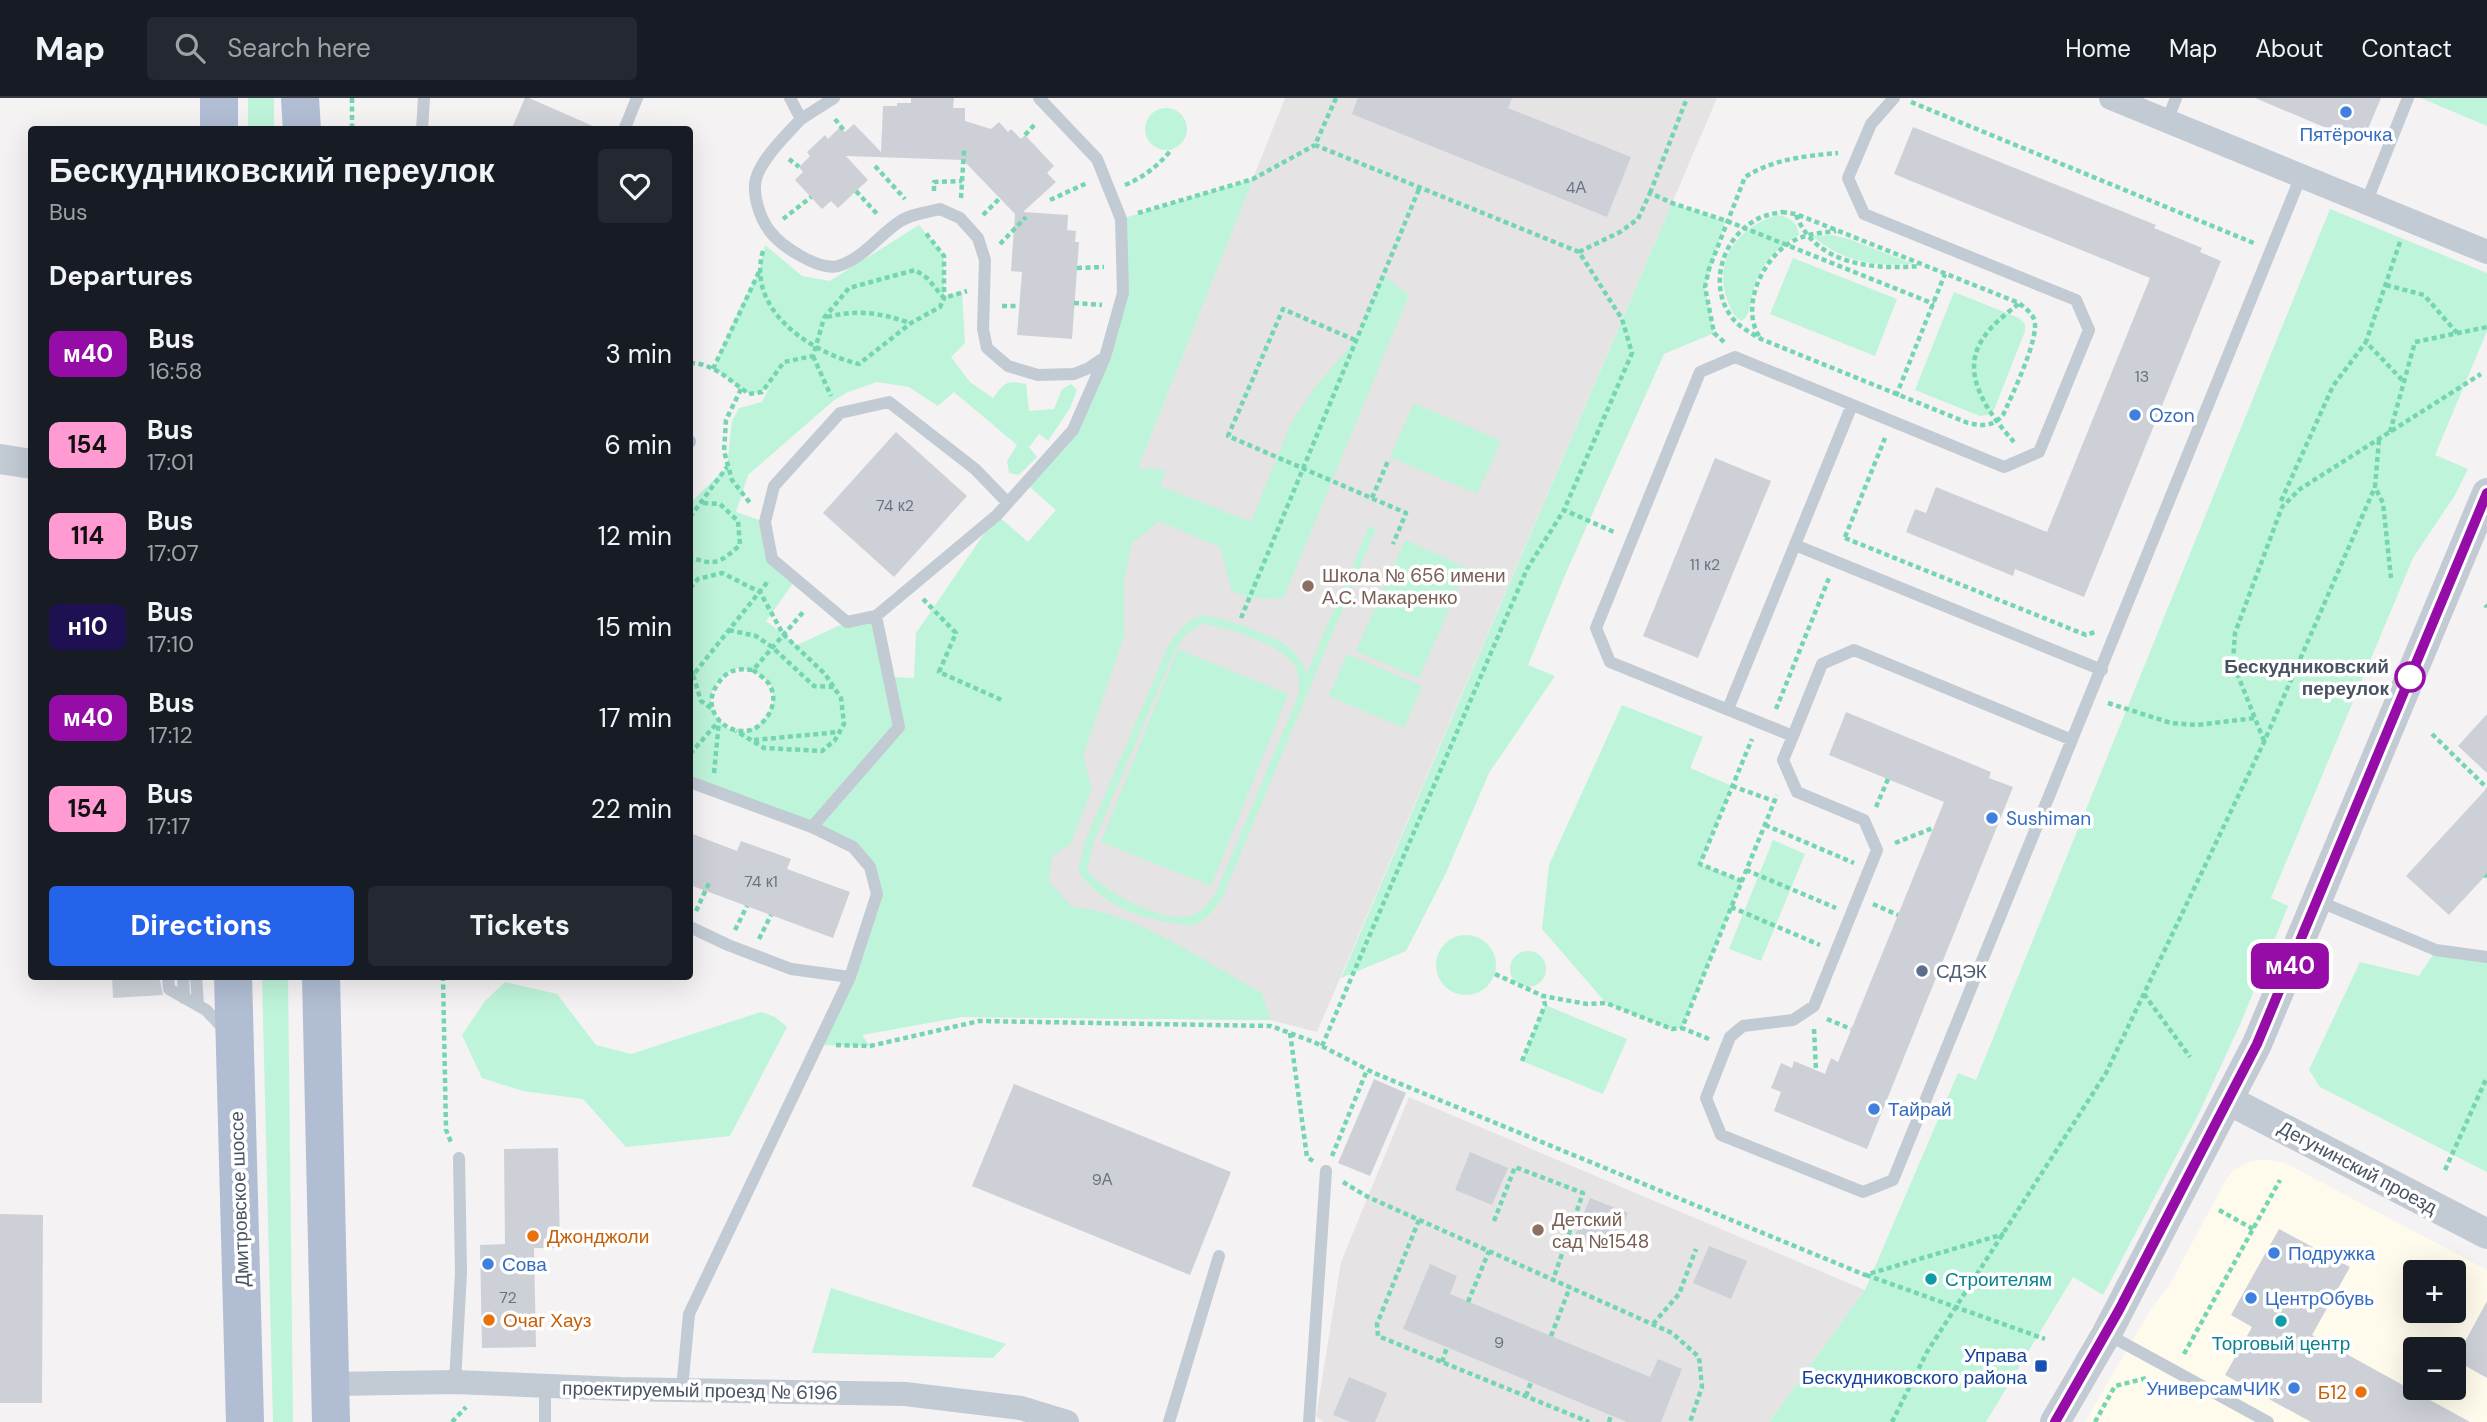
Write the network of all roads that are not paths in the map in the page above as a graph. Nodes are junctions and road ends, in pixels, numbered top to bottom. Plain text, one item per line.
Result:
1 (219, 98) edge
2 (300, 98) edge
3 (424, 98) edge
4 (637, 98) edge
5 (790, 98) edge
6 (834, 98) edge
7 (1039, 98) edge
8 (1894, 98) edge
9 (2111, 98) edge
10 (2176, 98) edge
11 (2408, 98) edge
12 (802, 119) junction
13 (2167, 121) junction
14 (219, 126) edge
15 (302, 126) edge
16 (422, 126) edge
17 (626, 126) edge
18 (2301, 176) junction
19 (2366, 203) junction
20 (2487, 251) edge
21 (1105, 357) junction
22 (1852, 405) junction
23 (0, 459) edge
24 (28, 463) edge
25 (2487, 493) edge
26 (1008, 503) junction
27 (1794, 545) junction
28 (876, 616) junction
29 (2102, 670) junction
30 (1728, 709) junction
31 (1793, 736) junction
32 (2072, 740) junction
33 (693, 783) edge
34 (812, 827) junction
35 (2318, 901) junction
36 (693, 922) edge
37 (2487, 957) edge
38 (850, 977) junction
39 (168, 980) edge
40 (183, 980) edge
41 (196, 980) edge
42 (233, 980) edge
43 (321, 980) edge
44 (184, 998) junction
45 (198, 1006) junction
46 (234, 1041) junction
47 (2230, 1101) junction
48 (459, 1158) road end
49 (1326, 1171) road end
50 (2487, 1234) edge
51 (1219, 1256) dead end
52 (2107, 1334) junction
53 (455, 1382) junction
54 (331, 1384) junction
55 (545, 1386) junction
56 (681, 1389) junction
57 (246, 1422) edge
58 (331, 1422) edge
59 (545, 1422) edge
60 (1067, 1422) edge
61 (1169, 1422) edge
62 (1309, 1422) edge
63 (2056, 1422) edge
64 (2268, 1422) edge

1 - 14 main road
2 - 15 main road
3 - 16 lane
4 - 17 lane
5 - 12 lane
6 - 12 lane
7 - 21 lane
8 - 22 lane
9 - 13 street
10 - 13 lane
11 - 19 lane
12 - 21 lane
13 - 18 street
18 - 19 street
18 - 29 lane
19 - 20 street
21 - 26 lane
22 - 27 lane
22 - 30 lane
23 - 24 street
25 - 35 street
26 - 28 lane
26 - 28 lane
27 - 29 lane
27 - 30 lane
28 - 34 lane
29 - 32 lane
30 - 31 lane
31 - 32 lane
31 - 32 lane
33 - 34 lane
34 - 38 lane
35 - 37 lane
35 - 47 street
36 - 38 lane
38 - 56 lane
39 - 44 lane
40 - 44 lane
41 - 45 lane
42 - 46 main road, Дмитровское шоссе
43 - 54 main road
44 - 45 lane
45 - 46 lane
46 - 57 main road, Дмитровское шоссе
47 - 50 street, Дегунинский проезд
47 - 52 street
48 - 53 lane
49 - 62 lane
51 - 61 lane
52 - 63 street
52 - 64 lane
53 - 54 street, проектируемый проезд № 6196
53 - 55 street, проектируемый проезд № 6196
54 - 58 main road
55 - 56 street, проектируемый проезд № 6196
55 - 59 lane
56 - 60 street, проектируемый проезд № 6196

